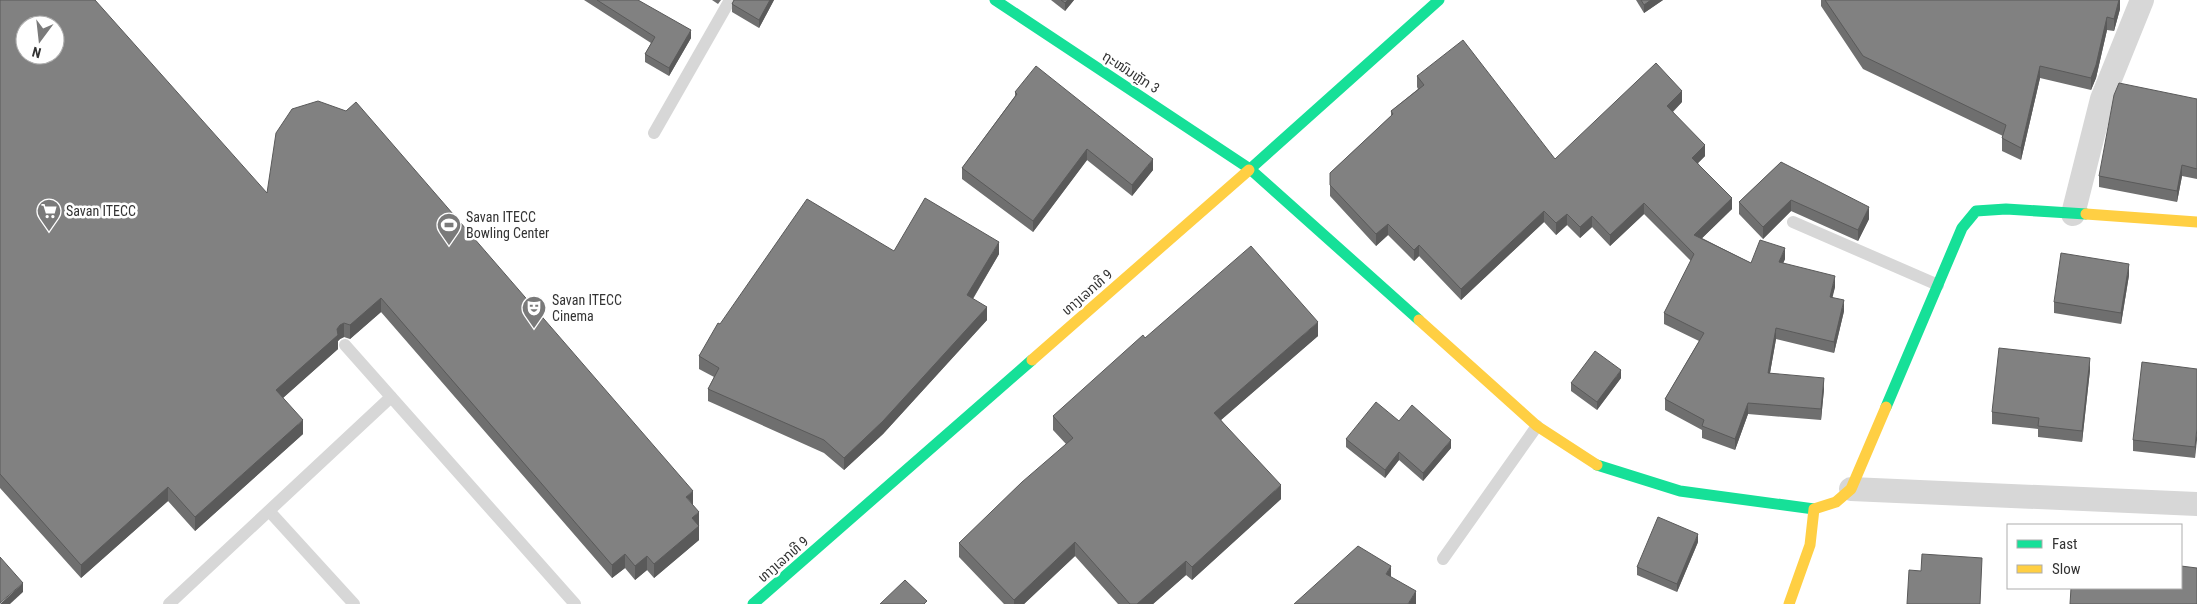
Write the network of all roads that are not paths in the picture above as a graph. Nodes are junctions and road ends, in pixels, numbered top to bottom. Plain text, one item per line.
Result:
1 (730, 0) edge
2 (995, 0) edge
3 (1439, 0) edge
4 (2142, 0) edge
5 (654, 133) dead end
6 (1250, 169) junction
7 (2073, 214) junction
8 (1793, 222) dead end
9 (2197, 222) edge
10 (1938, 285) junction
11 (345, 345) edge
12 (391, 397) junction
13 (1537, 426) junction
14 (1851, 489) junction
15 (2197, 504) edge
16 (1814, 509) junction
17 (270, 512) junction
18 (1443, 559) dead end
19 (169, 604) edge
20 (354, 604) edge
21 (575, 604) edge
22 (753, 604) edge
23 (1789, 604) edge

1 - 5 lane
2 - 6 street, ຖະໜົນຫຼັກ 3
3 - 6 street, ທາງເລກທີ 9
4 - 7 street
6 - 13 street, ຖະໜົນຫຼັກ 3
6 - 22 street, ທາງເລກທີ 9
7 - 9 street
7 - 10 street
8 - 10 lane
10 - 14 street
11 - 12 lane
12 - 17 lane
12 - 21 lane
13 - 16 street, ຖະໜົນຫຼັກ 3
13 - 18 lane
14 - 15 street
14 - 16 street
16 - 23 street
17 - 19 lane
17 - 20 lane

